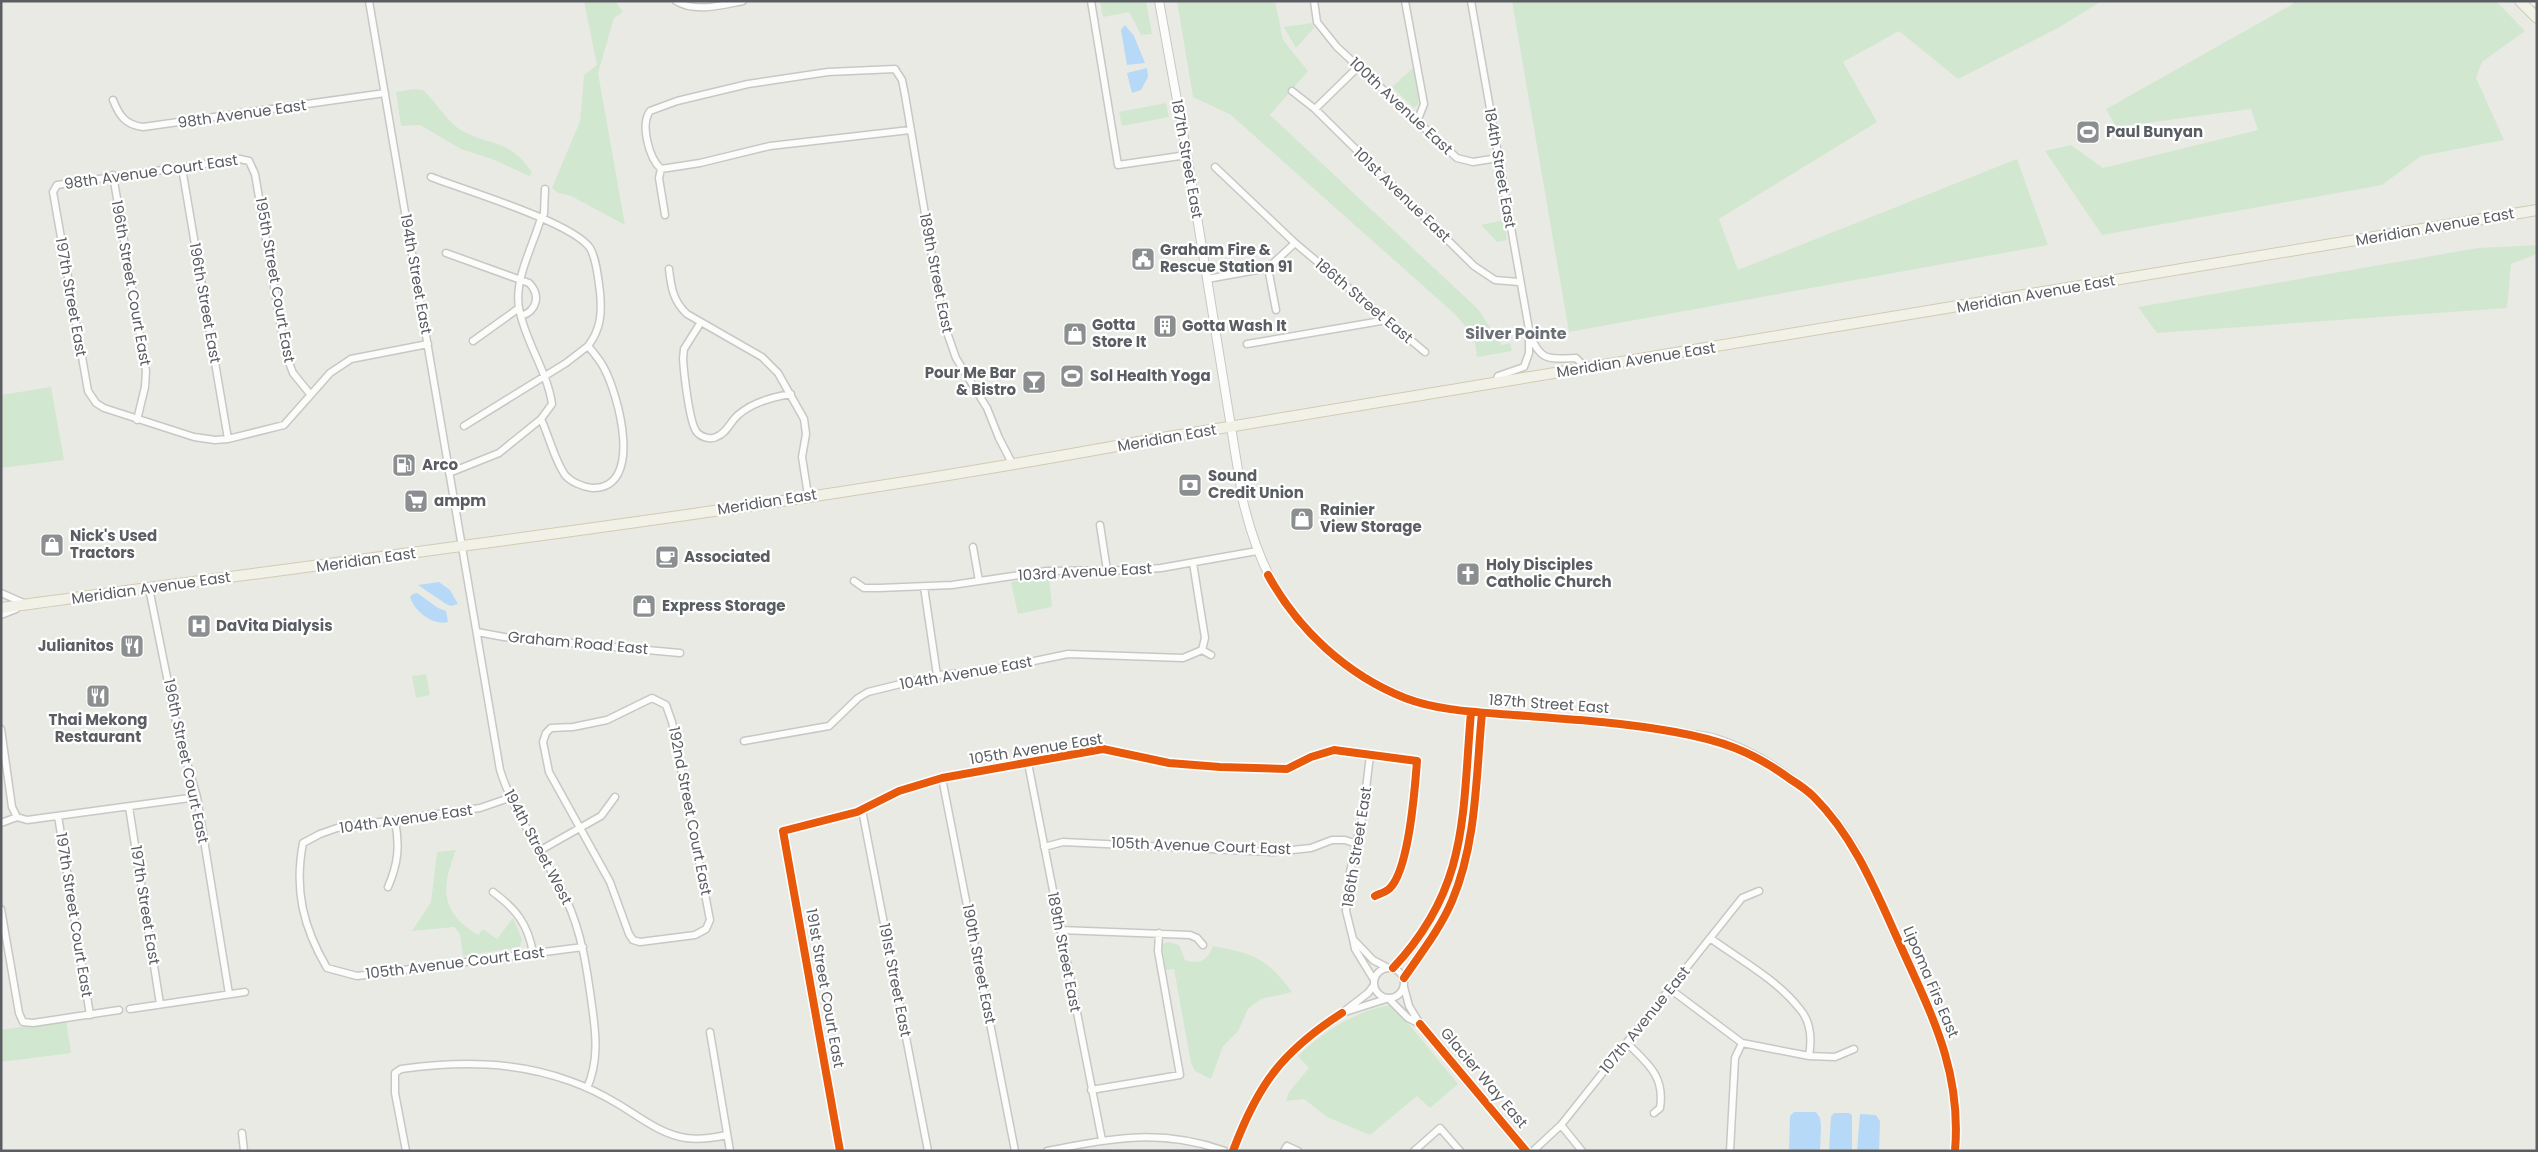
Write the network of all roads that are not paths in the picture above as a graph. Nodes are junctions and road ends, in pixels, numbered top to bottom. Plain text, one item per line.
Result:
1 (369, 1) edge
2 (676, 1) edge
3 (743, 1) edge
4 (1092, 1) edge
5 (1159, 1) edge
6 (1314, 1) edge
7 (1405, 1) edge
8 (1471, 1) edge
9 (2520, 1) edge
10 (2528, 1) edge
11 (2537, 9) edge
12 (2537, 18) edge
13 (1358, 67) junction
14 (1292, 91) dead end
15 (385, 93) junction
16 (113, 100) dead end
17 (1315, 110) junction
18 (1417, 122) junction
19 (910, 130) junction
20 (1187, 154) junction
21 (1498, 158) junction
22 (249, 161) joint
23 (182, 168) junction
24 (1215, 168) dead end
25 (661, 169) junction
26 (113, 175) junction
27 (431, 177) dead end
28 (54, 188) joint
29 (545, 189) dead end
30 (2537, 210) edge
31 (665, 215) dead end
32 (541, 218) junction
33 (1295, 243) junction
34 (446, 253) dead end
35 (669, 268) dead end
36 (1268, 268) junction
37 (1207, 279) junction
38 (522, 280) junction
39 (1519, 282) junction
40 (519, 308) junction
41 (1276, 310) dead end
42 (521, 316) junction
43 (1387, 320) junction
44 (701, 322) junction
45 (1530, 335) junction
46 (473, 341) dead end
47 (428, 344) junction
48 (1248, 344) dead end
49 (588, 346) junction
50 (1425, 352) dead end
51 (1586, 368) junction
52 (545, 375) junction
53 (1495, 384) junction
54 (310, 394) junction
55 (791, 394) junction
56 (541, 419) junction
57 (137, 420) junction
58 (464, 426) dead end
59 (1231, 427) junction
60 (228, 439) junction
61 (1013, 465) junction
62 (450, 473) junction
63 (808, 495) junction
64 (1100, 525) dead end
65 (462, 547) junction
66 (972, 548) dead end
67 (1257, 551) junction
68 (1193, 563) junction
69 (302, 568) joint
70 (1107, 570) junction
71 (854, 581) dead end
72 (979, 581) junction
73 (924, 586) junction
74 (149, 588) junction
75 (1, 593) edge
76 (27, 604) junction
77 (1, 608) edge
78 (1, 616) edge
79 (477, 632) junction
80 (1202, 650) junction
81 (680, 653) dead end
82 (1211, 655) dead end
83 (937, 675) junction
84 (1471, 712) junction
85 (1482, 713) junction
86 (1, 729) edge
87 (744, 741) dead end
88 (1370, 755) junction
89 (1028, 763) junction
90 (942, 778) junction
91 (197, 797) junction
92 (509, 798) junction
93 (615, 798) dead end
94 (129, 807) junction
95 (862, 810) junction
96 (58, 816) junction
97 (17, 817) junction
98 (395, 821) junction
99 (1, 823) edge
100 (580, 829) junction
101 (783, 831) joint
102 (1845, 834) joint
103 (1356, 844) junction
104 (1044, 847) junction
105 (540, 851) junction
106 (388, 887) dead end
107 (493, 892) dead end
108 (1758, 892) dead end
109 (1375, 896) dead end
110 (1, 908) edge
111 (1060, 930) junction
112 (1159, 933) junction
113 (1710, 938) junction
114 (1353, 939) junction
115 (1203, 945) dead end
116 (583, 946) junction
117 (532, 953) junction
118 (327, 968) joint
119 (1391, 968) junction
120 (1404, 978) junction
121 (1374, 982) junction
122 (1404, 987) junction
123 (1670, 989) junction
124 (245, 992) dead end
125 (229, 994) junction
126 (1387, 999) junction
127 (160, 1004) junction
128 (130, 1009) dead end
129 (119, 1010) dead end
130 (1342, 1012) junction
131 (90, 1015) junction
132 (1420, 1024) junction
133 (710, 1032) dead end
134 (1627, 1043) junction
135 (1742, 1043) junction
136 (1854, 1050) dead end
137 (1809, 1056) junction
138 (587, 1088) junction
139 (1091, 1090) junction
140 (1654, 1113) dead end
141 (1561, 1126) junction
142 (242, 1134) dead end
143 (727, 1135) junction
144 (1102, 1140) junction
145 (1286, 1148) edge
146 (244, 1151) edge
147 (406, 1151) edge
148 (730, 1151) edge
149 (840, 1151) edge
150 (928, 1151) edge
151 (1015, 1151) edge
152 (1047, 1151) edge
153 (1225, 1151) edge
154 (1233, 1151) edge
155 (1298, 1151) edge
156 (1414, 1151) edge
157 (1460, 1151) edge
158 (1526, 1151) edge
159 (1533, 1151) edge
160 (1582, 1151) edge
161 (1730, 1151) edge
162 (1955, 1151) edge

1 - 15 street, 194th Street East
2 - 3 street
4 - 20 street
5 - 20 street, 187th Street East
6 - 13 street, 100th Avenue East
7 - 18 street
8 - 21 street, 184th Street East
9 - 12 main road
10 - 11 main road
13 - 17 street
13 - 18 street, 100th Avenue East
14 - 17 street, 101st Avenue East
15 - 16 street, 98th Avenue East
15 - 47 street, 194th Street East
17 - 39 street, 101st Avenue East
18 - 21 street, 100th Avenue East
19 - 25 street
19 - 25 street, 189th Street East
19 - 61 street, 189th Street East
20 - 37 street, 187th Street East
21 - 39 street, 184th Street East
22 - 23 street, 98th Avenue Court East
22 - 54 street, 195th Street Court East
23 - 26 street, 98th Avenue Court East
23 - 60 street, 196th Street East
24 - 33 street, 186th Street East
25 - 31 street
26 - 28 street, 98th Avenue Court East
26 - 57 street, 196th Street Court East
27 - 32 street
28 - 57 street, 197th Street East
29 - 32 street
30 - 51 main road, Meridian Avenue East
32 - 38 street
32 - 49 street
33 - 36 street
33 - 43 street, 186th Street East
34 - 38 street
35 - 44 street
36 - 37 street
36 - 41 street
37 - 59 street, 187th Street East
38 - 40 street
38 - 42 street
39 - 45 street, 184th Street East
40 - 42 street
40 - 46 street
42 - 52 street
43 - 48 street
43 - 50 street, 186th Street East
44 - 55 street
44 - 55 street
45 - 51 street, 184th Street East
45 - 53 street, 184th Street East
47 - 54 street
47 - 62 street, 194th Street East
49 - 52 street
49 - 56 street
51 - 53 main road, Meridian Avenue East
52 - 56 street
52 - 58 street
53 - 59 main road
54 - 60 street
55 - 63 street
56 - 62 street
57 - 60 street
59 - 61 main road, Meridian East
59 - 67 street, 187th Street East
61 - 63 main road, Meridian East
62 - 65 street, 194th Street East
63 - 65 main road, Meridian East
64 - 70 street
65 - 69 main road, Meridian East
65 - 79 street, 194th Street West
66 - 72 street
67 - 68 street, 103rd Avenue East
67 - 84 street, 187th Street East
68 - 70 street, 103rd Avenue East
68 - 80 street
69 - 74 main road, Meridian Avenue East
70 - 72 street, 103rd Avenue East
71 - 73 street, 103rd Avenue East
72 - 73 street, 103rd Avenue East
73 - 83 street
74 - 76 main road, Meridian Avenue East
74 - 91 street, 196th Street Court East
75 - 76 street
76 - 77 main road, Meridian Avenue East
76 - 78 street
79 - 81 street, Graham Road East
79 - 92 street, 194th Street West
80 - 82 street
80 - 83 street, 104th Avenue East
83 - 87 street, 104th Avenue East
84 - 85 street, 187th Street East
84 - 119 street
85 - 102 street, 187th Street East
85 - 120 street
86 - 97 street
88 - 89 street, 105th Avenue East
88 - 103 street, 186th Street East
88 - 109 street, 105th Avenue East
89 - 90 street, 105th Avenue East
89 - 104 street, 189th Street East
90 - 95 street, 105th Avenue East
90 - 151 street, 190th Street East
91 - 94 street
91 - 125 street, 196th Street Court East
92 - 98 street, 104th Avenue East
92 - 105 street, 194th Street West
93 - 100 street
94 - 96 street
94 - 127 street, 197th Street East
95 - 101 street, 105th Avenue East
95 - 150 street, 191st Street East
96 - 97 street
96 - 131 street, 197th Street Court East
97 - 99 street
98 - 106 street
98 - 118 street, 104th Avenue East
100 - 100 street, 192nd Street Court East
100 - 105 street
101 - 149 street, 191st Street Court East
102 - 162 street, Lipoma Firs East
103 - 104 street, 105th Avenue Court East
103 - 114 street, 186th Street East
104 - 111 street, 189th Street East
105 - 116 street, 194th Street West
107 - 117 street
108 - 113 street, 107th Avenue East
110 - 131 street
111 - 112 street
111 - 139 street, 189th Street East
112 - 115 street
112 - 139 street
113 - 123 street, 107th Avenue East
113 - 137 street
114 - 119 street, 186th Street East
114 - 121 street, 186th Street East
116 - 117 street, 105th Avenue Court East
116 - 138 street, 194th Street West
117 - 118 street, 105th Avenue Court East
119 - 120 street
119 - 121 street
120 - 122 street
121 - 126 street
121 - 130 street
122 - 126 street
122 - 132 street, Glacier Way East
123 - 134 street, 107th Avenue East
123 - 135 street
124 - 125 street
125 - 127 street
126 - 130 street
126 - 132 street, Glacier Way East
127 - 128 street
129 - 131 street
130 - 154 street
132 - 158 street, Glacier Way East
133 - 143 street
134 - 140 street
134 - 141 street, 107th Avenue East
135 - 137 street
135 - 161 street
136 - 137 street
138 - 143 street
138 - 147 street
139 - 144 street, 189th Street East
141 - 159 street, 107th Avenue East
141 - 160 street
142 - 146 street
143 - 148 street
144 - 152 street
144 - 153 street
145 - 155 street
156 - 157 street

